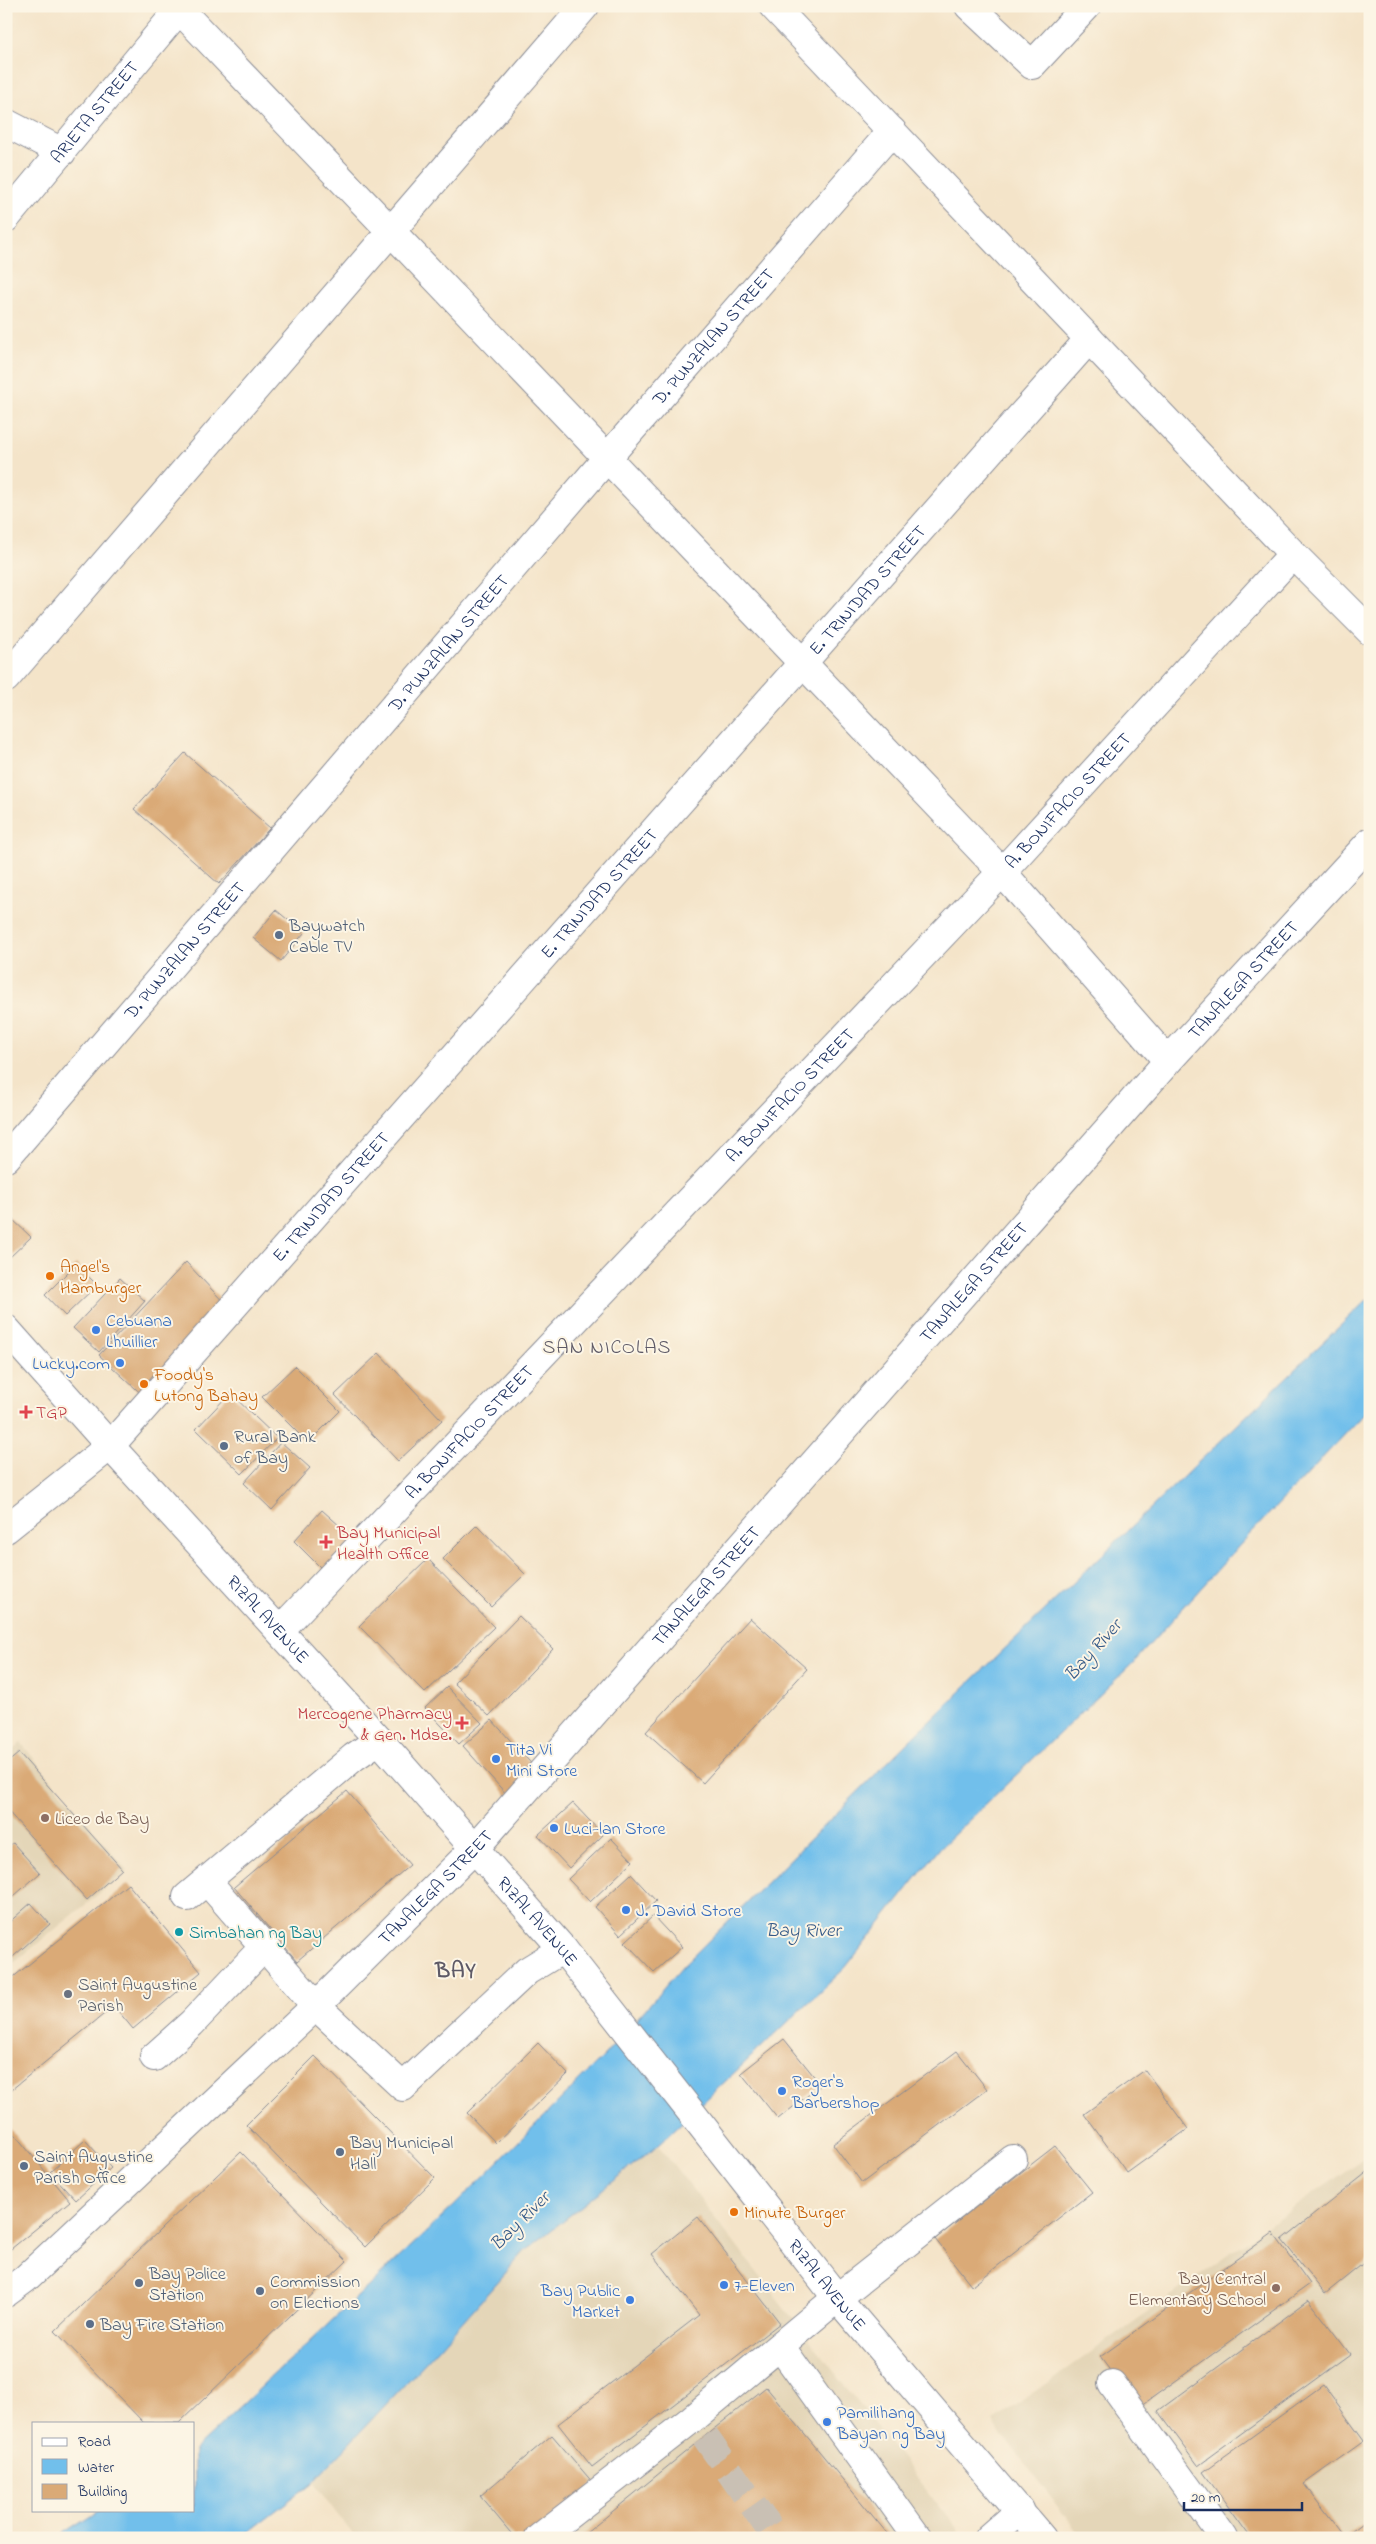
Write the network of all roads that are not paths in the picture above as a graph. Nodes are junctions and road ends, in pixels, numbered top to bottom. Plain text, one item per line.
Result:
1 (585, 6) edge
2 (774, 6) edge
3 (969, 6) edge
4 (1087, 6) edge
5 (181, 8) edge
6 (6, 123) edge
7 (892, 131) junction
8 (62, 152) junction
9 (6, 218) edge
10 (392, 232) junction
11 (1089, 339) junction
12 (607, 458) junction
13 (1293, 554) junction
14 (1370, 631) edge
15 (802, 662) junction
16 (6, 678) edge
17 (1370, 842) edge
18 (1002, 872) junction
19 (1168, 1060) junction
20 (6, 1158) edge
21 (6, 1329) edge
22 (110, 1446) junction
23 (6, 1529) edge
24 (280, 1630) junction
25 (379, 1740) junction
26 (475, 1848) junction
27 (264, 1947) junction
28 (563, 1949) junction
29 (316, 2006) junction
30 (154, 2057) dead end
31 (1013, 2159) dead end
32 (6, 2293) edge
33 (838, 2298) junction
34 (780, 2346) junction
35 (1112, 2384) dead end
36 (1020, 2510) junction
37 (539, 2538) edge
38 (918, 2538) edge
39 (988, 2538) edge
40 (1042, 2538) edge
41 (1224, 2538) edge

1 - 10 street
2 - 7 street
3 - 4 street
5 - 8 street, ARIETA STREET
5 - 10 street
6 - 8 street
7 - 11 street
7 - 12 street, D. PUNZALAN STREET
8 - 9 street, ARIETA STREET
10 - 12 street
10 - 16 street
11 - 13 street
11 - 15 street, E. TRINIDAD STREET
12 - 15 street
12 - 20 street, D. PUNZALAN STREET
13 - 14 street
13 - 18 street, A. BONIFACIO STREET
15 - 18 street
15 - 22 street, E. TRINIDAD STREET
17 - 19 street, TANALEGA STREET
18 - 19 street
18 - 24 street, A. BONIFACIO STREET
19 - 26 street, TANALEGA STREET
21 - 22 street, RIZAL AVENUE
22 - 23 street, E. TRINIDAD STREET
22 - 24 street, RIZAL AVENUE
24 - 25 street, RIZAL AVENUE
25 - 26 street, RIZAL AVENUE
25 - 27 street
26 - 28 street, RIZAL AVENUE
26 - 29 street, TANALEGA STREET
27 - 29 street
27 - 30 street
28 - 29 street
28 - 33 street, RIZAL AVENUE
29 - 32 street, TANALEGA STREET
31 - 33 street
33 - 34 street
33 - 36 street, RIZAL AVENUE
34 - 37 street
34 - 38 street
35 - 41 street
36 - 39 street
36 - 40 street, RIZAL AVENUE

